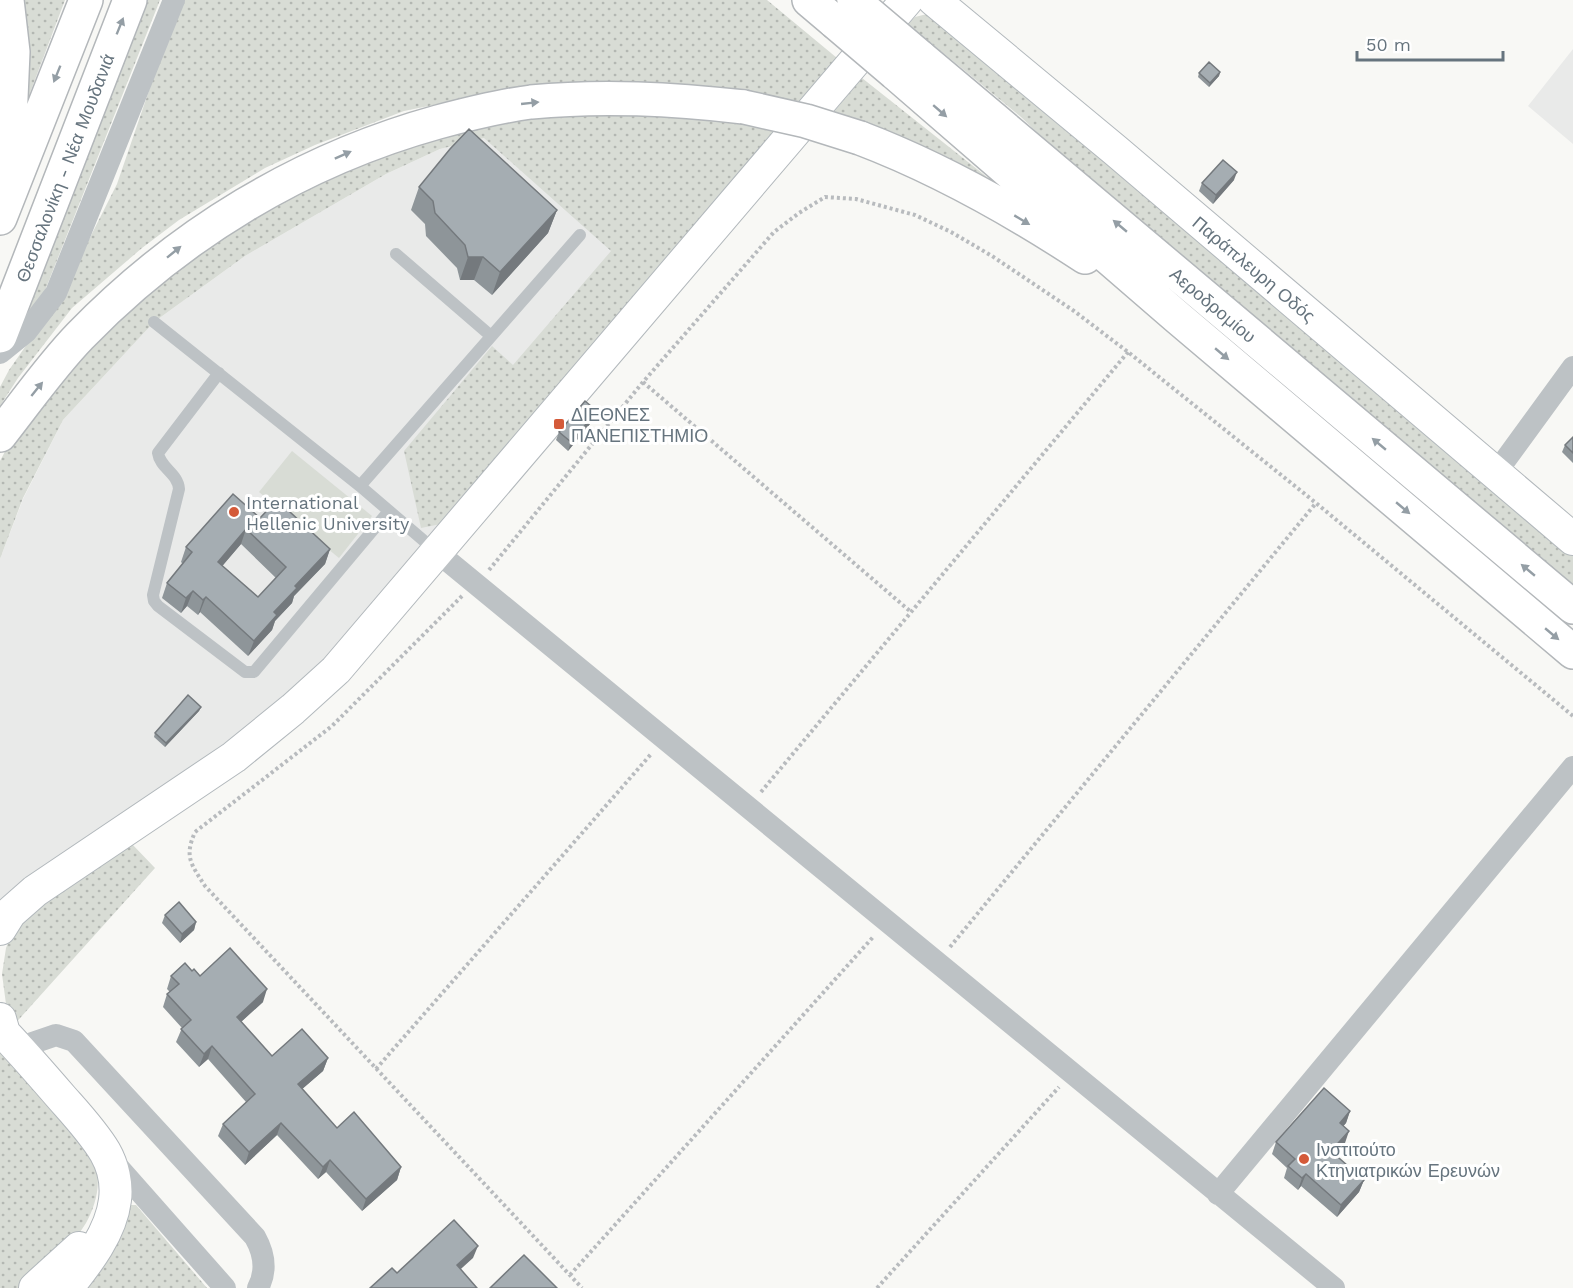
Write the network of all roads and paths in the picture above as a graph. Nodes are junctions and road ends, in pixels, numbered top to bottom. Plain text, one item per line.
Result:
1 (7, 0) edge
2 (86, 0) edge
3 (130, 0) edge
4 (174, 0) edge
5 (809, 0) edge
6 (907, 0) edge
7 (934, 0) edge
8 (849, 6) edge
9 (907, 64) junction
10 (0, 186) edge
11 (0, 218) edge
12 (579, 235) dead end
13 (396, 254) dead end
14 (1178, 317) junction
15 (154, 322) dead end
16 (0, 336) edge
17 (491, 336) junction
18 (1128, 352) junction
19 (0, 353) edge
20 (1573, 367) edge
21 (219, 373) junction
22 (643, 382) junction
23 (0, 435) edge
24 (1495, 474) junction
25 (360, 486) junction
26 (1316, 503) junction
27 (389, 511) junction
28 (1573, 539) edge
29 (437, 552) junction
30 (474, 584) junction
31 (1573, 607) edge
32 (911, 612) junction
33 (1573, 652) edge
34 (1573, 716) edge
35 (664, 738) junction
36 (1573, 767) edge
37 (749, 807) junction
38 (886, 922) junction
39 (0, 929) edge
40 (936, 963) junction
41 (0, 1019) edge
42 (18, 1048) junction
43 (376, 1069) junction
44 (1071, 1073) junction
45 (106, 1153) junction
46 (1218, 1194) junction
47 (570, 1275) junction
48 (35, 1288) edge
49 (67, 1288) edge
50 (225, 1288) edge
51 (258, 1288) edge
52 (582, 1288) edge
53 (877, 1288) edge
54 (1334, 1288) edge

1 - 10 highway
2 -> 11 highway
16 -> 3 highway, Θεσσαλονίκη - Νέα Μουδανιά
4 - 19 street
5 - 8 highway, Αεροδρομίου
6 - 29 street
7 - 24 street, Παράπλευρη Οδός
8 - 9 highway, Αεροδρομίου, bridge
9 -> 14 highway
31 -> 9 highway, Αεροδρομίου
12 - 17 lane
13 - 17 lane
23 -> 14 highway, bridge
14 -> 33 highway, Αεροδρομίου
15 - 21 lane
17 - 25 lane
18 - 22 path
18 - 26 path
18 - 32 path
20 - 24 street
21 - 25 lane
21 - 27 lane
22 - 30 path
22 - 32 path
24 - 28 street, Παράπλευρη Οδός
25 - 27 lane
26 - 34 path
26 - 40 path
27 - 29 lane
29 - 30 street
29 - 39 street
30 - 35 street
30 - 43 path
32 - 37 path
35 - 37 street
35 - 43 path
36 - 46 street
37 - 38 street
38 - 40 street
38 - 47 path
40 - 44 street
41 - 42 street
42 - 45 street
42 - 51 street
43 - 47 path
44 - 46 street
44 - 53 path
45 - 48 street
45 - 49 street
45 - 50 street
46 - 54 street
47 - 52 path

